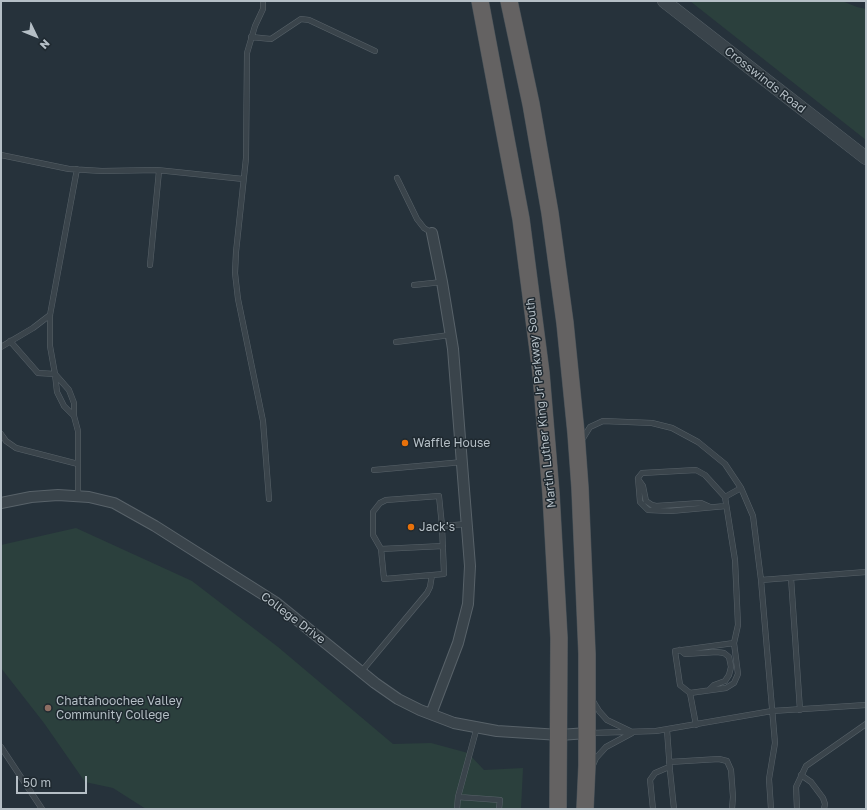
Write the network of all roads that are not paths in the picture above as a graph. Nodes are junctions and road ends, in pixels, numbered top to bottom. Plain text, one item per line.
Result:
1 (263, 1) edge
2 (480, 1) edge
3 (509, 1) edge
4 (664, 1) edge
5 (251, 37) junction
6 (375, 51) dead end
7 (1, 155) edge
8 (866, 158) edge
9 (77, 170) junction
10 (159, 171) junction
11 (397, 178) dead end
12 (243, 179) junction
13 (432, 232) joint
14 (150, 265) dead end
15 (442, 282) junction
16 (414, 285) dead end
17 (50, 315) junction
18 (450, 335) junction
19 (10, 341) junction
20 (396, 342) dead end
21 (1, 347) edge
22 (56, 374) junction
23 (74, 416) junction
24 (1, 434) edge
25 (578, 453) junction
26 (463, 462) junction
27 (78, 464) junction
28 (374, 470) dead end
29 (741, 488) junction
30 (78, 496) junction
31 (725, 497) junction
32 (269, 499) dead end
33 (1, 503) edge
34 (726, 506) junction
35 (467, 524) junction
36 (442, 526) junction
37 (443, 546) junction
38 (381, 549) junction
39 (866, 572) edge
40 (432, 575) junction
41 (791, 578) junction
42 (761, 580) junction
43 (734, 643) junction
44 (680, 650) junction
45 (361, 672) junction
46 (587, 690) junction
47 (708, 691) junction
48 (690, 694) junction
49 (866, 705) edge
50 (772, 710) junction
51 (800, 710) junction
52 (431, 714) junction
53 (866, 724) edge
54 (696, 725) junction
55 (477, 727) junction
56 (667, 730) junction
57 (633, 732) junction
58 (587, 733) junction
59 (560, 735) junction
60 (1, 748) edge
61 (669, 764) junction
62 (801, 775) junction
63 (586, 783) junction
64 (651, 790) junction
65 (658, 790) dead end
66 (458, 798) junction
67 (652, 800) junction
68 (658, 800) dead end
69 (42, 809) edge
70 (458, 809) edge
71 (499, 809) edge
72 (558, 809) edge
73 (585, 809) edge
74 (653, 809) edge
75 (674, 809) edge
76 (732, 809) edge
77 (771, 809) edge
78 (797, 809) edge
79 (824, 809) edge

1 - 5 lane
2 - 59 highway, Martin Luther King Jr Parkway South
3 - 25 highway
4 - 8 street, Crosswinds Road
5 - 6 lane
5 - 12 lane
7 - 9 lane
9 - 10 lane
9 - 17 lane
10 - 12 lane
10 - 14 lane
11 - 13 lane
12 - 32 lane
13 - 15 street
15 - 16 lane
15 - 18 street
17 - 19 lane
17 - 22 lane
18 - 20 lane
18 - 26 street
19 - 21 lane
19 - 22 lane
22 - 23 lane
22 - 23 lane
23 - 27 lane
24 - 27 lane
25 - 29 lane
25 - 46 highway
26 - 28 lane
26 - 35 street
27 - 30 lane
29 - 31 lane
29 - 42 lane
30 - 33 street, College Drive
30 - 45 street, College Drive
31 - 34 lane
31 - 34 lane
34 - 43 lane
35 - 36 lane
35 - 52 street
36 - 37 lane
36 - 38 lane
37 - 38 lane
37 - 40 lane
38 - 40 lane
39 - 41 lane
40 - 45 lane
41 - 42 lane
41 - 51 lane
42 - 50 lane
43 - 44 lane
43 - 47 lane
44 - 47 lane
44 - 48 lane
45 - 52 street, College Drive
46 - 57 lane
46 - 58 highway
47 - 48 lane
48 - 54 lane
49 - 51 lane
50 - 51 lane
50 - 54 lane
50 - 77 lane
52 - 55 street, College Drive
53 - 62 lane
54 - 56 lane
55 - 59 street, College Drive
55 - 66 lane
56 - 57 lane
56 - 61 lane
57 - 58 lane
57 - 63 lane
58 - 59 street, College Drive
58 - 63 highway
59 - 72 highway, Martin Luther King Jr Parkway South
60 - 69 lane
61 - 64 lane
61 - 75 lane
61 - 76 lane
62 - 78 lane
62 - 79 lane
63 - 73 highway
64 - 65 lane
64 - 67 lane
66 - 70 lane
66 - 71 lane
67 - 68 lane
67 - 74 lane

